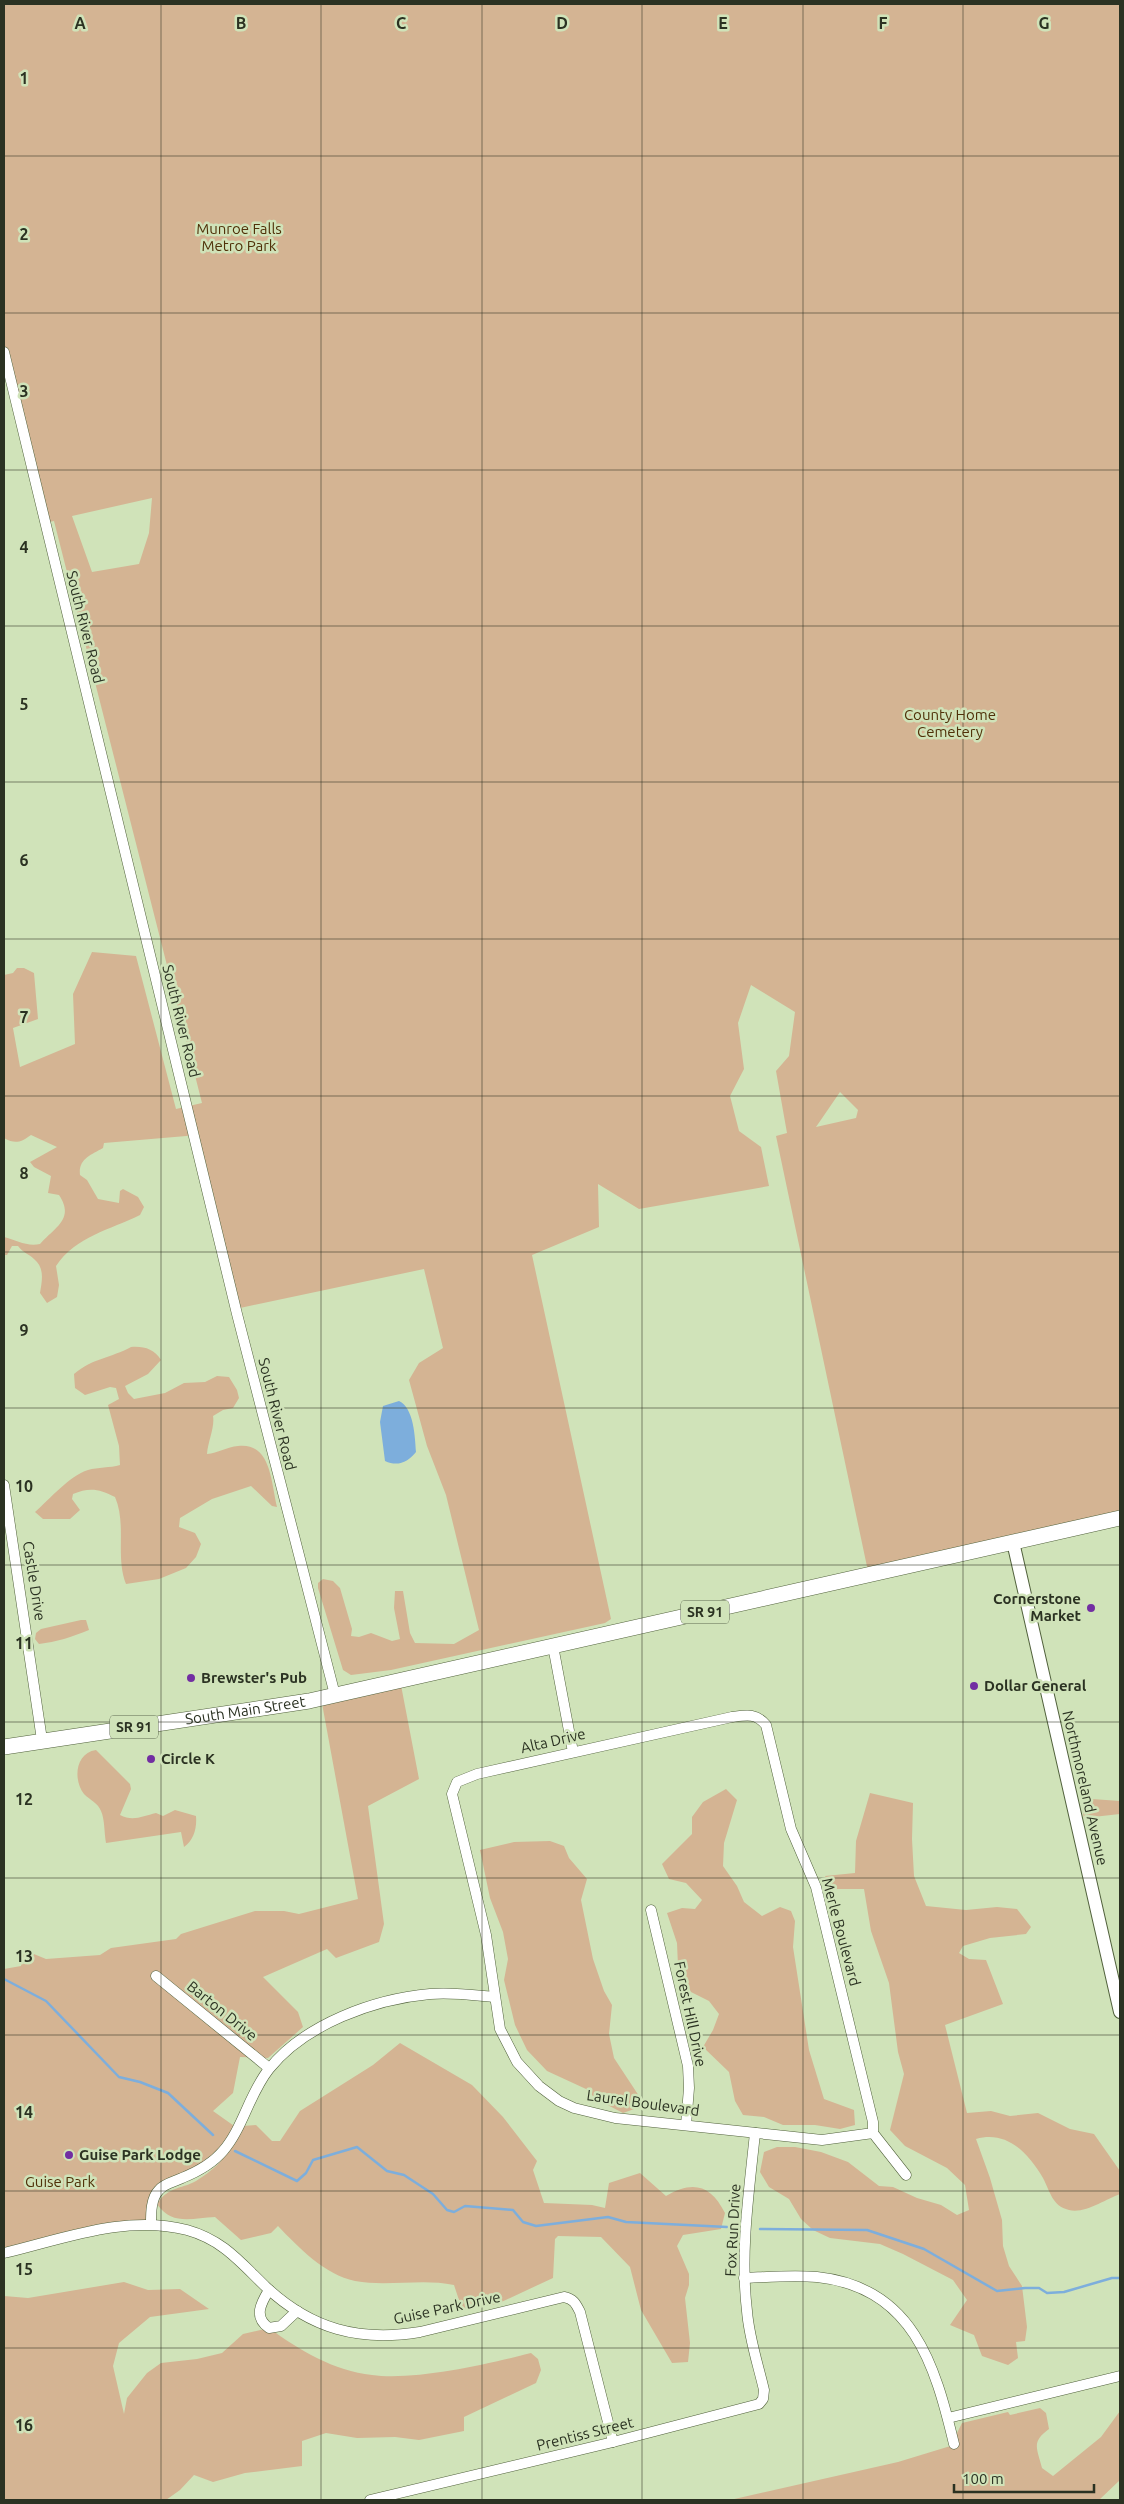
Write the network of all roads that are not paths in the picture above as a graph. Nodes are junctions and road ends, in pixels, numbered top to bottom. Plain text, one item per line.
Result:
1 (4, 352) edge
2 (4, 1485) edge
3 (1120, 1518) edge
4 (1013, 1542) junction
5 (553, 1646) junction
6 (334, 1695) junction
7 (704, 1723) joint
8 (42, 1740) junction
9 (4, 1747) edge
10 (573, 1752) junction
11 (460, 1828) joint
12 (651, 1910) dead end
13 (156, 1976) dead end
14 (494, 1997) junction
15 (1120, 2012) edge
16 (269, 2068) junction
17 (686, 2125) junction
18 (755, 2133) junction
19 (873, 2133) junction
20 (906, 2175) dead end
21 (151, 2223) junction
22 (4, 2253) edge
23 (744, 2278) junction
24 (269, 2290) junction
25 (297, 2311) junction
26 (757, 2359) joint
27 (1120, 2376) edge
28 (948, 2418) junction
29 (613, 2442) junction
30 (954, 2444) dead end
31 (370, 2500) edge

1 - 6 street, South River Road
2 - 8 street, Castle Drive
3 - 4 main road, SR 91
4 - 5 main road, SR 91
4 - 15 street, Northmoreland Avenue
5 - 6 main road, South Main Street / SR 91
5 - 10 street
6 - 8 main road, South Main Street / SR 91
7 - 10 street, Alta Drive
7 - 19 street, Merle Boulevard
8 - 9 main road, South Main Street / SR 91
10 - 11 street, Alta Drive
11 - 14 street, Laurel Boulevard
12 - 17 street, Forest Hill Drive
13 - 16 street, Barton Drive
14 - 16 street
14 - 17 street, Laurel Boulevard
16 - 21 street
17 - 18 street, Laurel Boulevard
18 - 19 street, Laurel Boulevard
18 - 23 street, Fox Run Drive
19 - 20 street
21 - 22 street, Guise Park Drive
21 - 24 street, Guise Park Drive
23 - 26 street, Fox Run Drive
23 - 28 street
24 - 25 street, Guise Park Drive
24 - 25 street
25 - 29 street, Guise Park Drive
26 - 29 street, Prentiss Street
27 - 28 street
28 - 30 street
29 - 31 street, Prentiss Street

